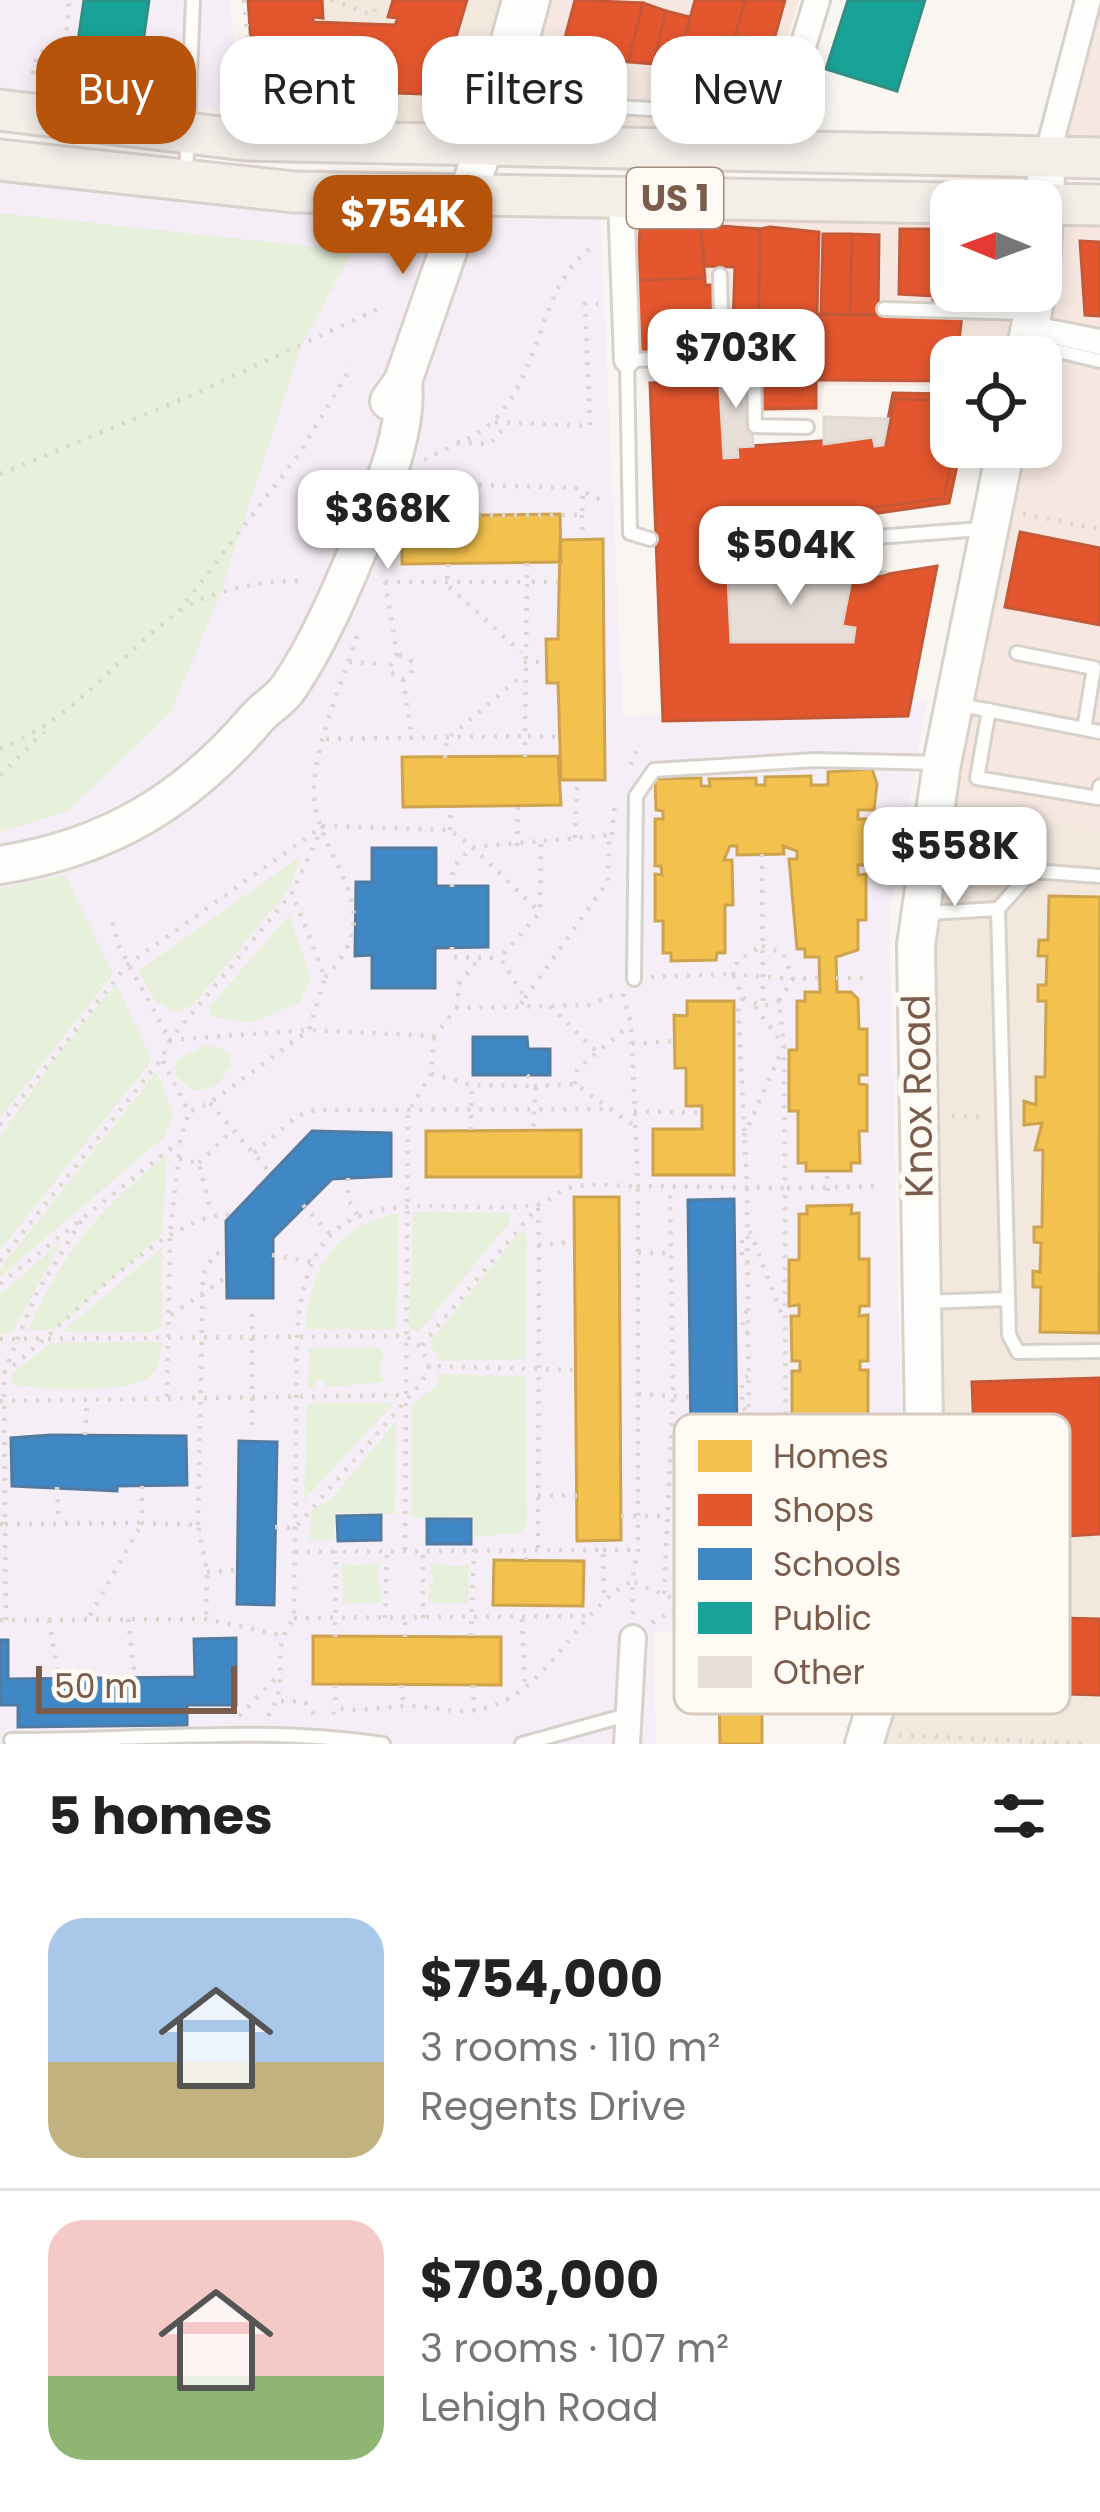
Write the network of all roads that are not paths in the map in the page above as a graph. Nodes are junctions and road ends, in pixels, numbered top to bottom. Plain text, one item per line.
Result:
1 (193, 0) edge
2 (515, 0) edge
3 (537, 0) edge
4 (817, 0) edge
5 (1088, 0) edge
6 (192, 36) edge
7 (505, 36) edge
8 (527, 36) edge
9 (806, 36) edge
10 (0, 110) edge
11 (36, 115) edge
12 (196, 134) edge
13 (422, 134) edge
14 (825, 138) edge
15 (188, 144) edge
16 (487, 144) edge
17 (1047, 158) junction
18 (1100, 158) edge
19 (0, 160) edge
20 (1046, 180) edge
21 (185, 184) junction
22 (470, 196) junction
23 (621, 197) junction
24 (930, 202) edge
25 (1062, 204) edge
26 (1100, 205) edge
27 (720, 274) dead end
28 (884, 309) dead end
29 (1030, 326) edge
30 (1100, 336) edge
31 (1100, 348) edge
32 (722, 358) junction
33 (627, 360) junction
34 (1100, 361) edge
35 (807, 427) dead end
36 (1005, 468) edge
37 (1003, 520) junction
38 (650, 539) dead end
39 (732, 548) dead end
40 (1016, 652) dead end
41 (972, 707) junction
42 (1084, 728) junction
43 (1100, 732) edge
44 (942, 764) junction
45 (1100, 786) edge
46 (0, 865) edge
47 (1100, 876) edge
48 (998, 908) junction
49 (918, 914) junction
50 (634, 979) road end
51 (1008, 1299) junction
52 (923, 1302) junction
53 (1100, 1351) edge
54 (924, 1414) edge
55 (633, 1638) road end
56 (627, 1715) junction
57 (10, 1740) dead end
58 (382, 1744) edge
59 (521, 1744) edge
60 (627, 1744) edge

1 - 6 lane
2 - 7 street
3 - 8 street
4 - 9 street
5 - 17 street
10 - 11 main road, US 1
12 - 13 main road, US 1
14 - 17 main road, US 1
15 - 21 lane
16 - 22 street
17 - 18 main road, US 1
17 - 20 street
19 - 21 main road, US 1
21 - 22 main road, US 1
22 - 23 main road, US 1
22 - 46 street
23 - 24 main road, US 1
23 - 33 street
25 - 26 main road
27 - 32 lane
28 - 29 lane
29 - 30 lane
29 - 31 lane
29 - 34 lane
32 - 33 lane
32 - 35 lane
33 - 38 lane
36 - 37 street, Knox Road
37 - 39 lane
37 - 41 street, Knox Road
40 - 42 lane
41 - 42 lane
41 - 44 street, Knox Road
41 - 45 lane
42 - 43 lane
44 - 49 street, Knox Road
44 - 50 lane
47 - 48 lane
48 - 49 lane
48 - 51 lane
49 - 52 street, Knox Road
51 - 52 lane
51 - 53 lane
52 - 54 street, Knox Road
55 - 56 street
56 - 59 lane
56 - 60 street
57 - 58 lane

